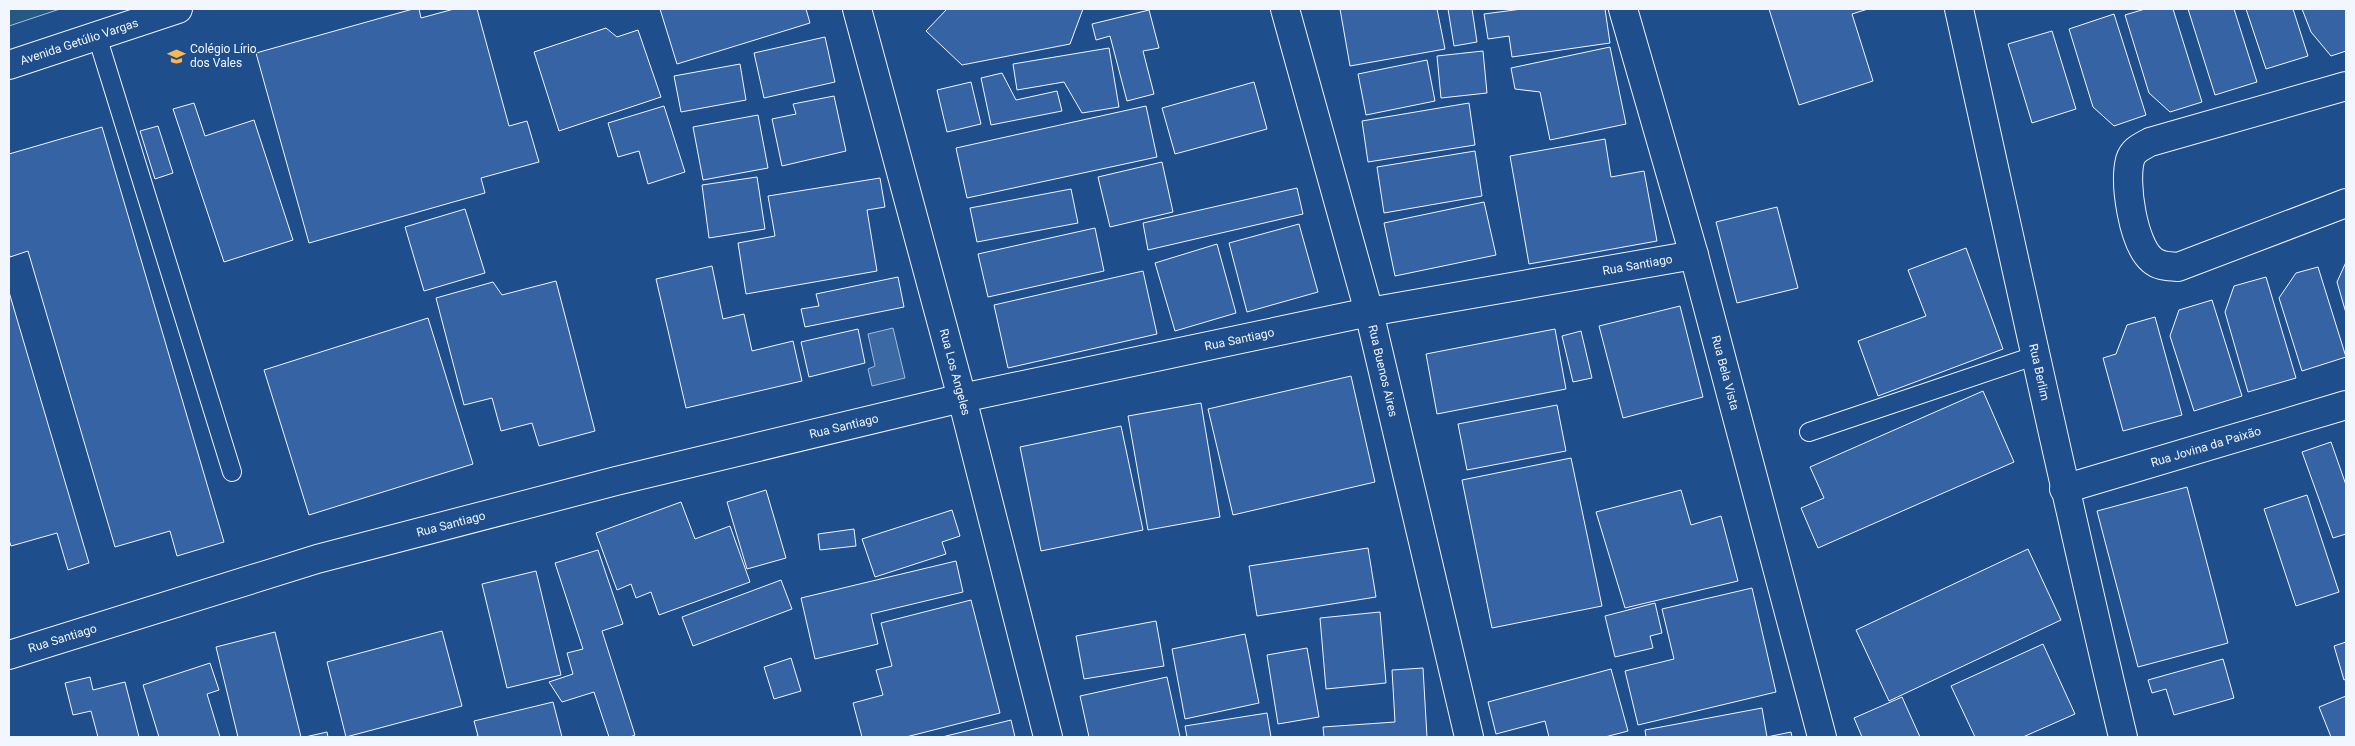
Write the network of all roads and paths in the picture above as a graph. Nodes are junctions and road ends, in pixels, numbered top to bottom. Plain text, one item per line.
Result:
1 (178, 9) edge
2 (857, 9) edge
3 (1285, 9) edge
4 (1623, 9) edge
5 (1959, 9) edge
6 (97, 36) junction
7 (9, 65) edge
8 (2346, 86) edge
9 (2346, 203) edge
10 (1694, 255) junction
11 (1368, 312) junction
12 (2037, 356) junction
13 (962, 398) junction
14 (2346, 405) edge
15 (1808, 432) dead end
16 (232, 472) dead end
17 (2064, 489) junction
18 (9, 654) edge
19 (1048, 737) edge
20 (1470, 737) edge
21 (1822, 737) edge
22 (2123, 737) edge

1 - 6 street, Avenida Getúlio Vargas
2 - 13 street, Rua Los Angeles
3 - 11 street, Rua Buenos Aires
4 - 10 street, Rua Bela Vista
5 - 12 street, Rua Berlim
6 - 7 street, Avenida Getúlio Vargas
6 - 16 lane
8 - 9 street
10 - 11 street, Rua Santiago
10 - 21 street, Rua Bela Vista
11 - 13 street, Rua Santiago
11 - 20 street, Rua Buenos Aires
12 - 15 lane
12 - 17 street, Rua Berlim
13 - 18 street, Rua Santiago
13 - 19 street, Rua Los Angeles
14 - 17 street, Rua Jovina da Paixão
17 - 22 street, Rua Berlim

